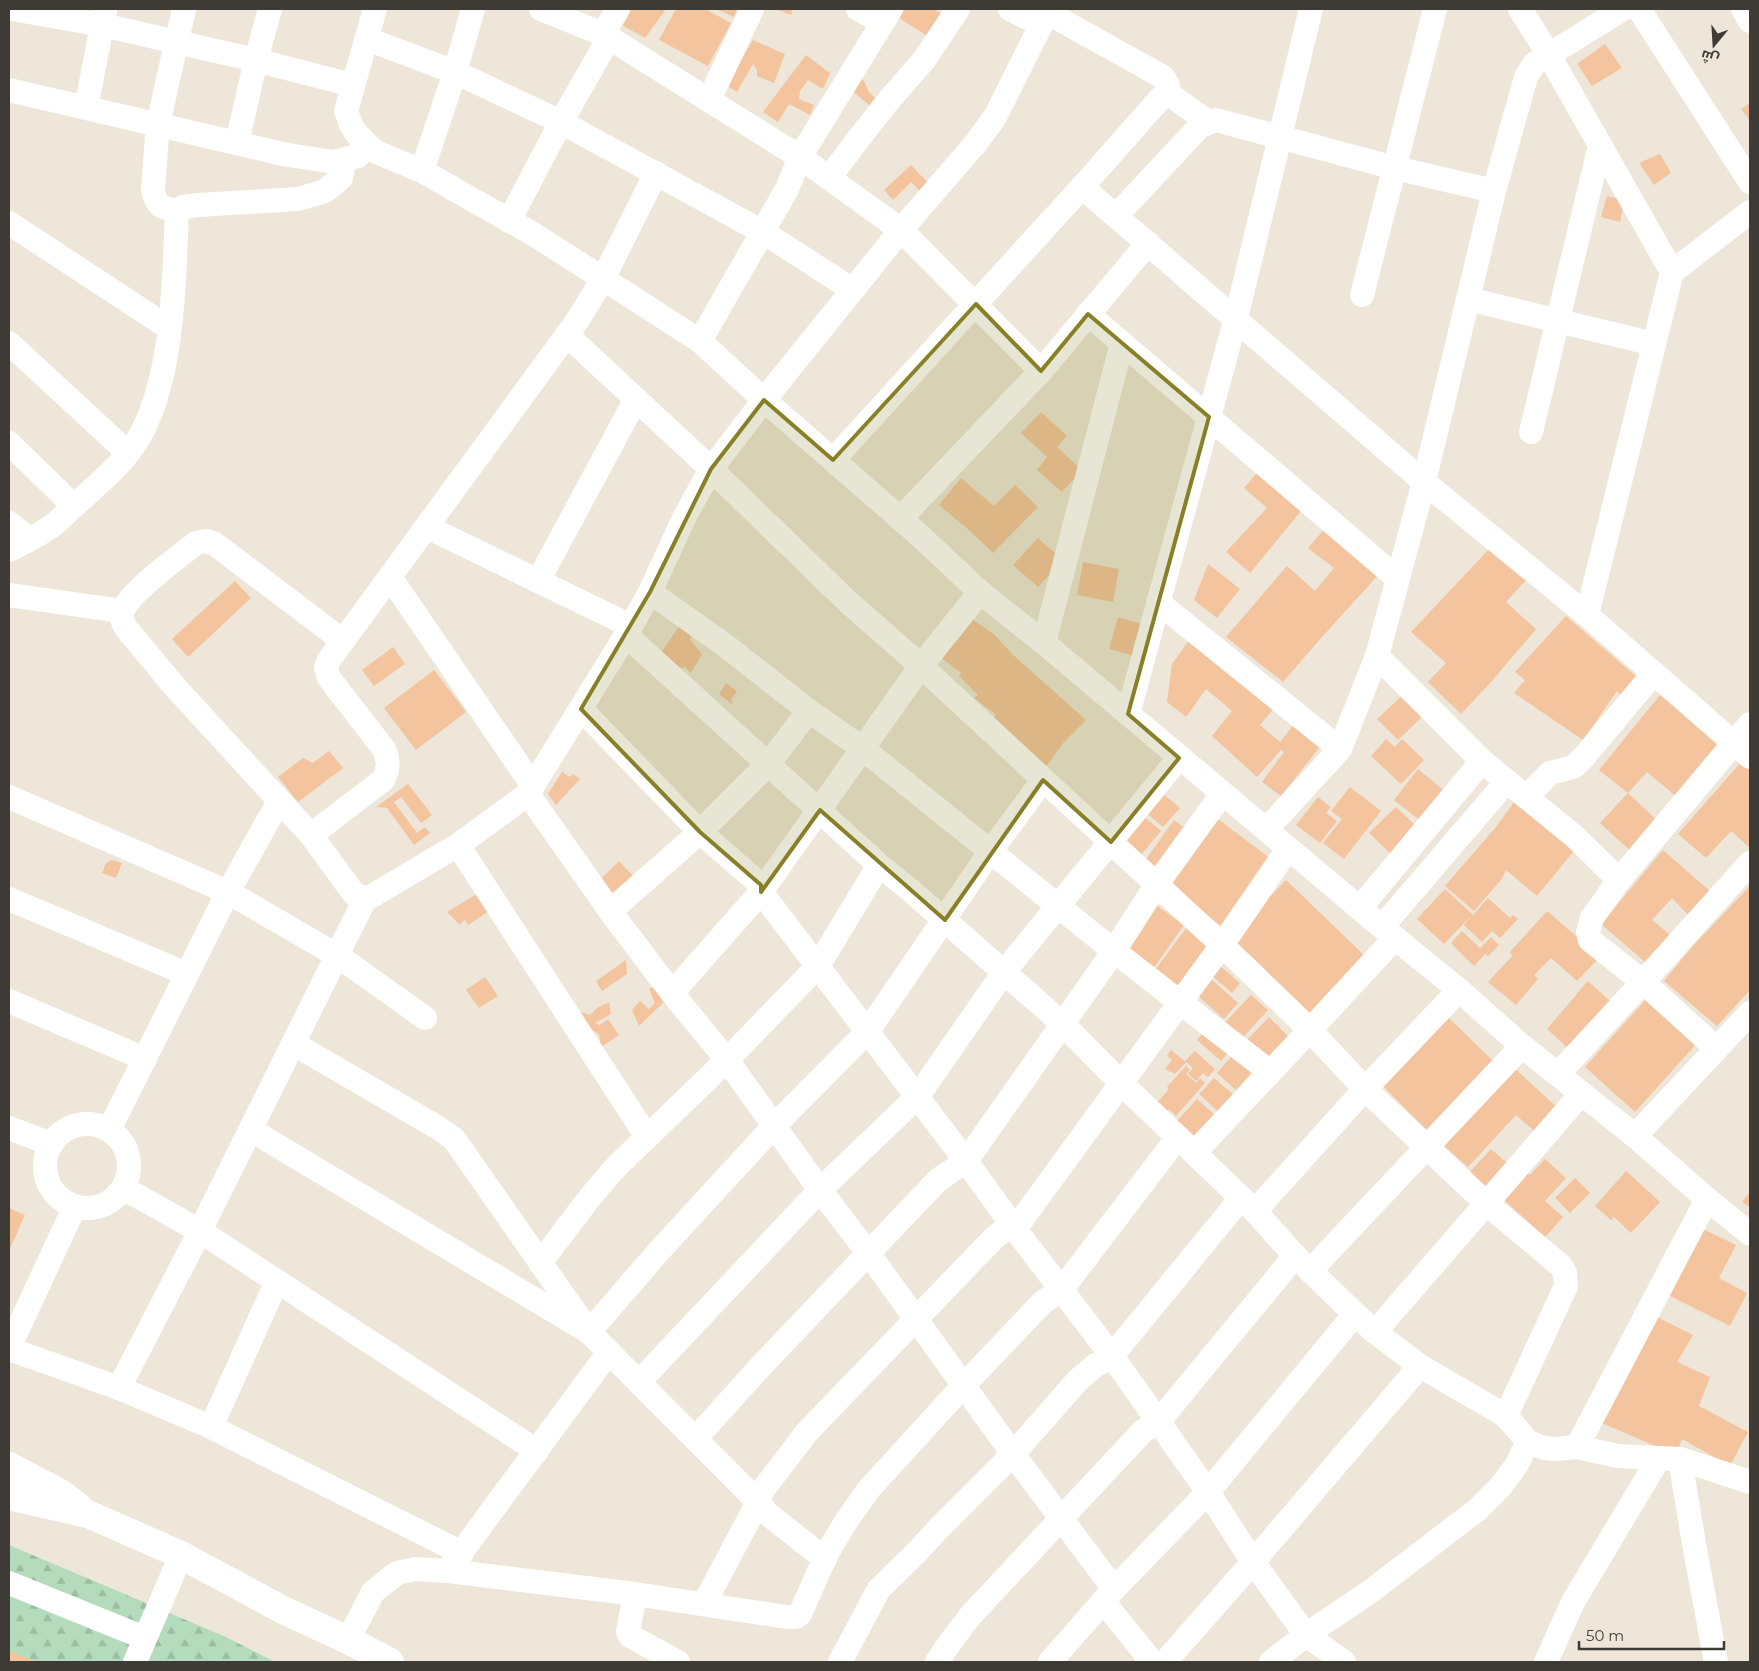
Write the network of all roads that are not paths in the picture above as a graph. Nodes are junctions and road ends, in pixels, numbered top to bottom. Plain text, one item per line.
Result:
1 (12, 9) edge
2 (184, 9) edge
3 (270, 9) edge
4 (375, 9) edge
5 (473, 9) edge
6 (541, 9) edge
7 (618, 9) edge
8 (752, 9) edge
9 (858, 9) edge
10 (958, 9) edge
11 (1010, 9) edge
12 (1311, 9) edge
13 (1435, 9) edge
14 (1520, 9) edge
15 (1623, 9) edge
16 (1639, 9) edge
17 (1743, 9) edge
18 (886, 16) edge
19 (1047, 16) edge
20 (104, 17) edge
21 (1750, 21) edge
22 (606, 36) junction
23 (367, 39) junction
24 (177, 42) junction
25 (1549, 55) junction
26 (256, 60) junction
27 (455, 72) junction
28 (352, 85) junction
29 (9, 90) edge
30 (1166, 92) junction
31 (709, 100) junction
32 (86, 108) junction
33 (560, 122) junction
34 (1208, 122) junction
35 (158, 124) junction
36 (1279, 138) junction
37 (237, 143) junction
38 (1600, 145) junction
39 (374, 151) junction
40 (800, 157) junction
41 (345, 159) junction
42 (1395, 168) junction
43 (422, 171) junction
44 (656, 173) junction
45 (829, 178) junction
46 (1750, 182) edge
47 (1082, 187) junction
48 (1494, 191) junction
49 (177, 211) junction
50 (1750, 212) edge
51 (1116, 216) junction
52 (509, 221) junction
53 (9, 223) edge
54 (901, 230) junction
55 (764, 232) junction
56 (1148, 243) junction
57 (1672, 272) junction
58 (603, 278) junction
59 (853, 290) junction
60 (1362, 295) dead end
61 (1468, 299) junction
62 (976, 304) junction
63 (1088, 314) junction
64 (1236, 318) junction
65 (1558, 321) junction
66 (169, 328) junction
67 (567, 335) junction
68 (700, 341) junction
69 (9, 343) edge
70 (1122, 343) junction
71 (1654, 344) junction
72 (1040, 371) junction
73 (636, 399) junction
74 (764, 400) junction
75 (1209, 417) junction
76 (1531, 432) dead end
77 (9, 443) edge
78 (128, 452) junction
79 (832, 460) junction
80 (712, 469) junction
81 (1424, 482) junction
82 (74, 506) junction
83 (900, 519) junction
84 (9, 523) edge
85 (426, 527) junction
86 (30, 539) junction
87 (9, 550) edge
88 (390, 577) junction
89 (1398, 579) junction
90 (538, 581) junction
91 (650, 592) junction
92 (980, 592) junction
93 (9, 596) edge
94 (1158, 602) junction
95 (122, 611) junction
96 (1587, 614) junction
97 (629, 631) junction
98 (343, 641) junction
99 (1044, 642) junction
100 (1377, 656) junction
101 (921, 666) junction
102 (1654, 673) junction
103 (581, 709) junction
104 (809, 711) junction
105 (1128, 714) junction
106 (1750, 724) edge
107 (862, 748) junction
108 (1340, 749) junction
109 (1742, 750) edge
110 (1179, 758) junction
111 (1482, 761) junction
112 (768, 764) junction
113 (1043, 780) junction
114 (1507, 781) junction
115 (530, 790) junction
116 (1222, 794) junction
117 (9, 797) edge
118 (1526, 797) junction
119 (279, 801) junction
120 (820, 810) junction
121 (1266, 830) junction
122 (700, 832) junction
123 (311, 835) junction
124 (1111, 842) junction
125 (458, 845) junction
126 (1288, 849) junction
127 (990, 852) junction
128 (1750, 863) edge
129 (879, 865) junction
130 (1619, 880) junction
131 (1157, 884) junction
132 (228, 892) junction
133 (761, 892) junction
134 (9, 899) edge
135 (365, 899) junction
136 (1059, 906) junction
137 (1360, 908) junction
138 (613, 914) junction
139 (945, 920) junction
140 (1388, 932) junction
141 (1222, 945) junction
142 (1114, 951) junction
143 (338, 956) junction
144 (818, 966) junction
145 (1004, 972) junction
146 (188, 974) junction
147 (1644, 982) junction
148 (1459, 990) junction
149 (672, 993) junction
150 (1181, 1001) junction
151 (9, 1002) edge
152 (1750, 1014) edge
153 (425, 1018) dead end
154 (1063, 1024) junction
155 (1310, 1030) junction
156 (868, 1031) junction
157 (294, 1044) junction
158 (1522, 1046) junction
159 (1717, 1049) junction
160 (145, 1059) junction
161 (727, 1060) junction
162 (1270, 1072) junction
163 (1558, 1074) junction
164 (1121, 1083) junction
165 (1365, 1089) junction
166 (1581, 1094) junction
167 (918, 1096) junction
168 (774, 1126) junction
169 (9, 1128) edge
170 (109, 1130) junction
171 (251, 1130) junction
172 (1635, 1136) junction
173 (647, 1137) junction
174 (52, 1144) junction
175 (1186, 1145) junction
176 (1428, 1147) junction
177 (966, 1160) junction
178 (124, 1188) junction
179 (820, 1190) junction
180 (1706, 1199) junction
181 (1248, 1204) junction
182 (1487, 1204) junction
183 (76, 1206) junction
184 (1015, 1229) junction
185 (200, 1231) junction
186 (1750, 1234) edge
187 (869, 1254) junction
188 (540, 1263) junction
189 (1303, 1264) junction
190 (277, 1281) junction
191 (1062, 1289) junction
192 (1355, 1314) junction
193 (915, 1320) junction
194 (589, 1332) junction
195 (1375, 1332) junction
196 (9, 1349) edge
197 (609, 1352) junction
198 (1112, 1356) junction
199 (1420, 1366) junction
200 (639, 1382) junction
201 (964, 1385) junction
202 (119, 1388) junction
203 (1506, 1416) junction
204 (1158, 1421) junction
205 (211, 1427) junction
206 (696, 1438) junction
207 (1528, 1442) junction
208 (1577, 1447) junction
209 (537, 1451) junction
210 (1013, 1454) junction
211 (1669, 1459) junction
212 (9, 1466) edge
213 (1750, 1482) edge
214 (1208, 1492) junction
215 (9, 1496) edge
216 (758, 1502) junction
217 (88, 1514) junction
218 (1062, 1519) junction
219 (181, 1555) junction
220 (825, 1559) junction
221 (455, 1562) junction
222 (1253, 1562) junction
223 (9, 1583) edge
224 (635, 1594) junction
225 (1109, 1595) junction
226 (704, 1604) junction
227 (1306, 1635) junction
228 (145, 1638) junction
229 (348, 1640) junction
230 (1718, 1661) edge
231 (135, 1662) edge
232 (390, 1662) edge
233 (678, 1662) edge
234 (840, 1662) edge
235 (937, 1662) edge
236 (1050, 1662) edge
237 (1152, 1662) edge
238 (1165, 1662) edge
239 (1271, 1662) edge
240 (1344, 1662) edge
241 (1546, 1662) edge

1 - 20 street
2 - 24 street
3 - 26 street
4 - 23 street
5 - 27 street
6 - 22 street
7 - 22 street
8 - 31 street
9 - 18 street
10 - 45 street
11 - 19 street
12 - 36 street
13 - 42 street
14 - 25 street
15 - 25 street
16 - 46 street
17 - 21 street
18 - 40 street
19 - 30 street
19 - 54 street
20 - 24 street
20 - 32 street
22 - 31 street
22 - 33 street
23 - 27 street
23 - 28 street
24 - 26 street
24 - 35 street
25 - 38 street
25 - 48 street
26 - 28 street
26 - 37 street
27 - 33 street
27 - 43 street
28 - 39 street
29 - 32 street
30 - 34 street
30 - 47 street
31 - 40 street
32 - 35 street
33 - 44 street
33 - 52 street
34 - 36 street
34 - 51 street
35 - 37 street
35 - 49 street
36 - 42 street
36 - 64 street
37 - 41 street
38 - 57 street
38 - 65 street
39 - 41 street
39 - 43 street
40 - 45 street
40 - 55 street
41 - 49 street
42 - 48 street
42 - 60 street
43 - 52 street
44 - 55 street
44 - 58 street
45 - 54 street
47 - 51 street
47 - 62 street
48 - 61 street
49 - 66 street
50 - 57 street
51 - 56 street
52 - 58 street
53 - 66 street
54 - 59 street
54 - 62 street
55 - 59 street
55 - 68 street
56 - 63 street
56 - 64 street
57 - 71 street
58 - 67 street
58 - 68 street
59 - 74 street
61 - 65 street
61 - 81 street
62 - 72 street
62 - 79 street
63 - 70 street
63 - 72 street
64 - 75 street
64 - 81 street
65 - 71 street
65 - 76 street
66 - 78 street
67 - 73 street
67 - 85 street
68 - 74 street
69 - 78 street
70 - 75 street
70 - 99 street
71 - 96 street
72 - 83 street
73 - 80 street
73 - 90 street
74 - 79 street
74 - 80 street
75 - 89 street
75 - 94 street
77 - 82 street
78 - 82 street
79 - 83 street
80 - 91 street
80 - 101 street
81 - 89 street
81 - 96 street
82 - 86 street
83 - 92 street
84 - 86 street
85 - 88 street
85 - 90 street
86 - 87 street
88 - 98 street
88 - 115 street
89 - 100 street
90 - 97 street
91 - 97 street
91 - 104 street
92 - 99 street
92 - 101 street
93 - 95 street
94 - 105 street
94 - 108 street
95 - 98 street
95 - 119 street
96 - 102 street
97 - 103 street
97 - 112 street
98 - 123 street
99 - 105 street
100 - 108 street
100 - 111 street
101 - 107 street
101 - 113 street
102 - 109 street
102 - 118 street
103 - 115 street
103 - 122 street
104 - 107 street
104 - 112 street
105 - 110 street
106 - 109 street
107 - 120 street
107 - 127 street
108 - 121 street
109 - 130 street
110 - 116 street
110 - 124 street
111 - 114 street
111 - 137 street
112 - 120 street
112 - 122 street
113 - 124 street
113 - 127 street
114 - 118 street
114 - 140 street
115 - 125 street
115 - 138 street
116 - 121 street
116 - 131 street
117 - 132 street
118 - 130 street
119 - 123 street
119 - 132 street
120 - 129 street
120 - 133 street
121 - 126 street
122 - 133 street
122 - 138 street
123 - 135 street
124 - 131 street
124 - 136 street
125 - 135 street
125 - 173 street
126 - 137 street
126 - 141 street
127 - 136 street
127 - 139 street
128 - 147 street
129 - 139 street
129 - 144 street
130 - 147 street
131 - 141 street
131 - 142 street
132 - 143 street
132 - 146 street
133 - 144 street
133 - 149 street
134 - 146 street
135 - 143 street
136 - 142 street
136 - 145 street
137 - 140 street
138 - 149 street
139 - 145 street
139 - 156 street
140 - 148 street
140 - 155 street
141 - 150 street
141 - 155 street
142 - 150 street
142 - 154 street
143 - 153 street
143 - 157 street
144 - 156 street
144 - 161 street
145 - 154 street
145 - 167 street
146 - 160 street
147 - 159 street
147 - 163 street
148 - 158 street
148 - 165 street
149 - 161 street
150 - 162 street
150 - 164 street
151 - 160 street
152 - 159 street
154 - 164 street
154 - 177 street
155 - 162 street
155 - 165 street
156 - 167 street
156 - 168 street
157 - 171 street
157 - 188 street
158 - 163 street
158 - 176 street
159 - 172 street
160 - 170 street
161 - 168 street
161 - 173 street
162 - 175 street
163 - 166 street
164 - 175 street
164 - 184 street
165 - 176 street
165 - 181 street
166 - 172 street
166 - 182 street
167 - 177 street
167 - 179 street
168 - 179 street
168 - 194 street
169 - 174 street
170 - 174 street
170 - 178 street
171 - 185 street
171 - 194 street
172 - 180 street
173 - 188 street
174 - 183 street
175 - 181 street
175 - 191 street
176 - 182 street
176 - 189 street
177 - 184 street
177 - 187 street
178 - 183 street
178 - 185 street
179 - 187 street
179 - 200 street
180 - 186 street
180 - 208 street
181 - 189 street
181 - 198 street
182 - 195 street
182 - 203 street
183 - 196 street
184 - 191 street
184 - 193 street
185 - 190 street
185 - 202 street
187 - 193 street
187 - 206 street
188 - 194 street
189 - 192 street
189 - 204 street
190 - 205 street
190 - 209 street
191 - 198 street
191 - 201 street
192 - 195 street
192 - 214 street
193 - 201 street
193 - 216 street
194 - 197 street
195 - 199 street
196 - 202 street
197 - 200 street
197 - 209 street
198 - 204 street
198 - 210 street
199 - 203 street
199 - 222 street
200 - 206 street
201 - 210 street
201 - 220 street
202 - 205 street
203 - 207 street
204 - 214 street
204 - 218 street
205 - 221 street
206 - 216 street
207 - 208 street
207 - 227 street
208 - 211 street
209 - 221 street
210 - 218 street
210 - 234 street
211 - 213 street
211 - 230 street
211 - 241 street
212 - 217 main road
214 - 222 street
214 - 225 street
215 - 217 main road
216 - 220 street
216 - 226 street
217 - 219 main road
218 - 225 street
218 - 235 street
219 - 228 street
219 - 229 main road
220 - 226 street
221 - 224 street
221 - 229 street
222 - 227 street
222 - 238 street
223 - 228 street
224 - 226 street
224 - 233 street
225 - 236 street
225 - 237 street
227 - 239 street
227 - 240 street
228 - 231 street
229 - 232 main road

